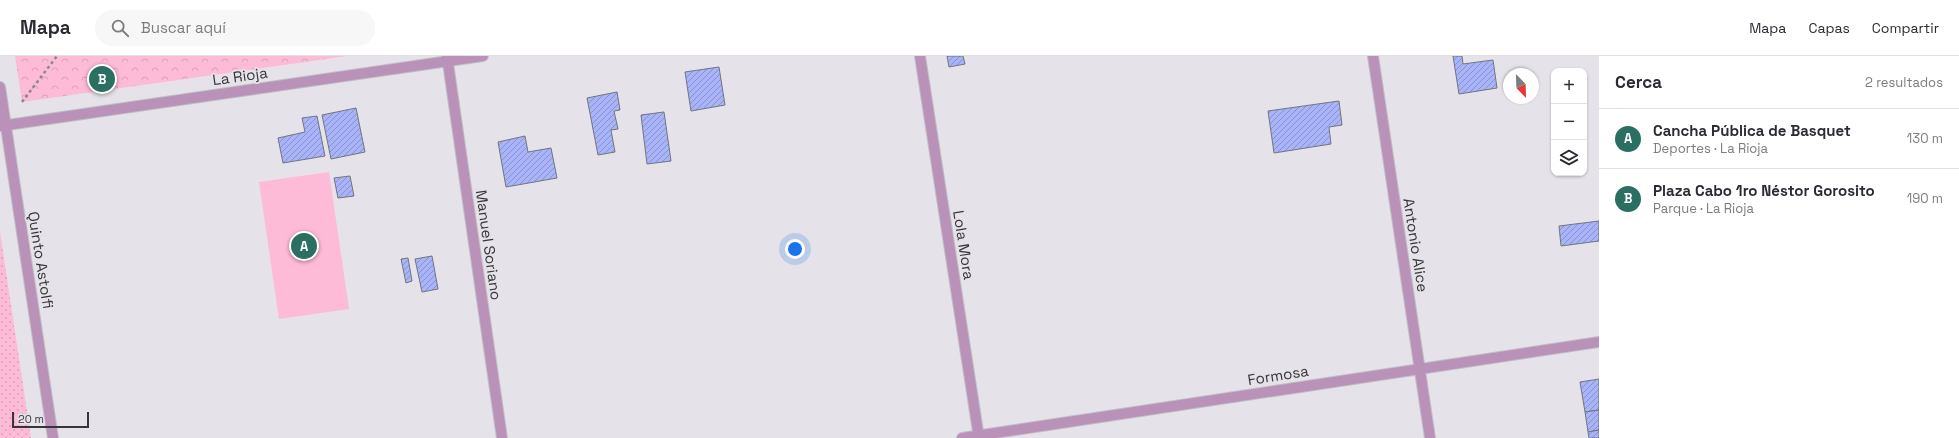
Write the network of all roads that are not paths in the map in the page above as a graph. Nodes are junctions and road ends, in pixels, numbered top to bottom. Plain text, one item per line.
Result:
1 (483, 56) edge
2 (920, 56) edge
3 (1373, 56) edge
4 (447, 59) edge
5 (0, 87) edge
6 (3, 125) edge
7 (1599, 342) edge
8 (1420, 369) junction
9 (979, 437) edge
10 (53, 438) edge
11 (502, 438) edge
12 (962, 438) edge
13 (1430, 438) edge

1 - 4 street, La Rioja
2 - 9 street, Lola Mora
3 - 8 street, Antonio Alice
4 - 6 street, La Rioja
4 - 11 street, Manuel Soriano
5 - 6 street, Quinto Astolfi
6 - 10 street, Quinto Astolfi
7 - 8 street, Formosa
8 - 9 street, Formosa
8 - 13 street, Antonio Alice
9 - 12 street, Formosa

